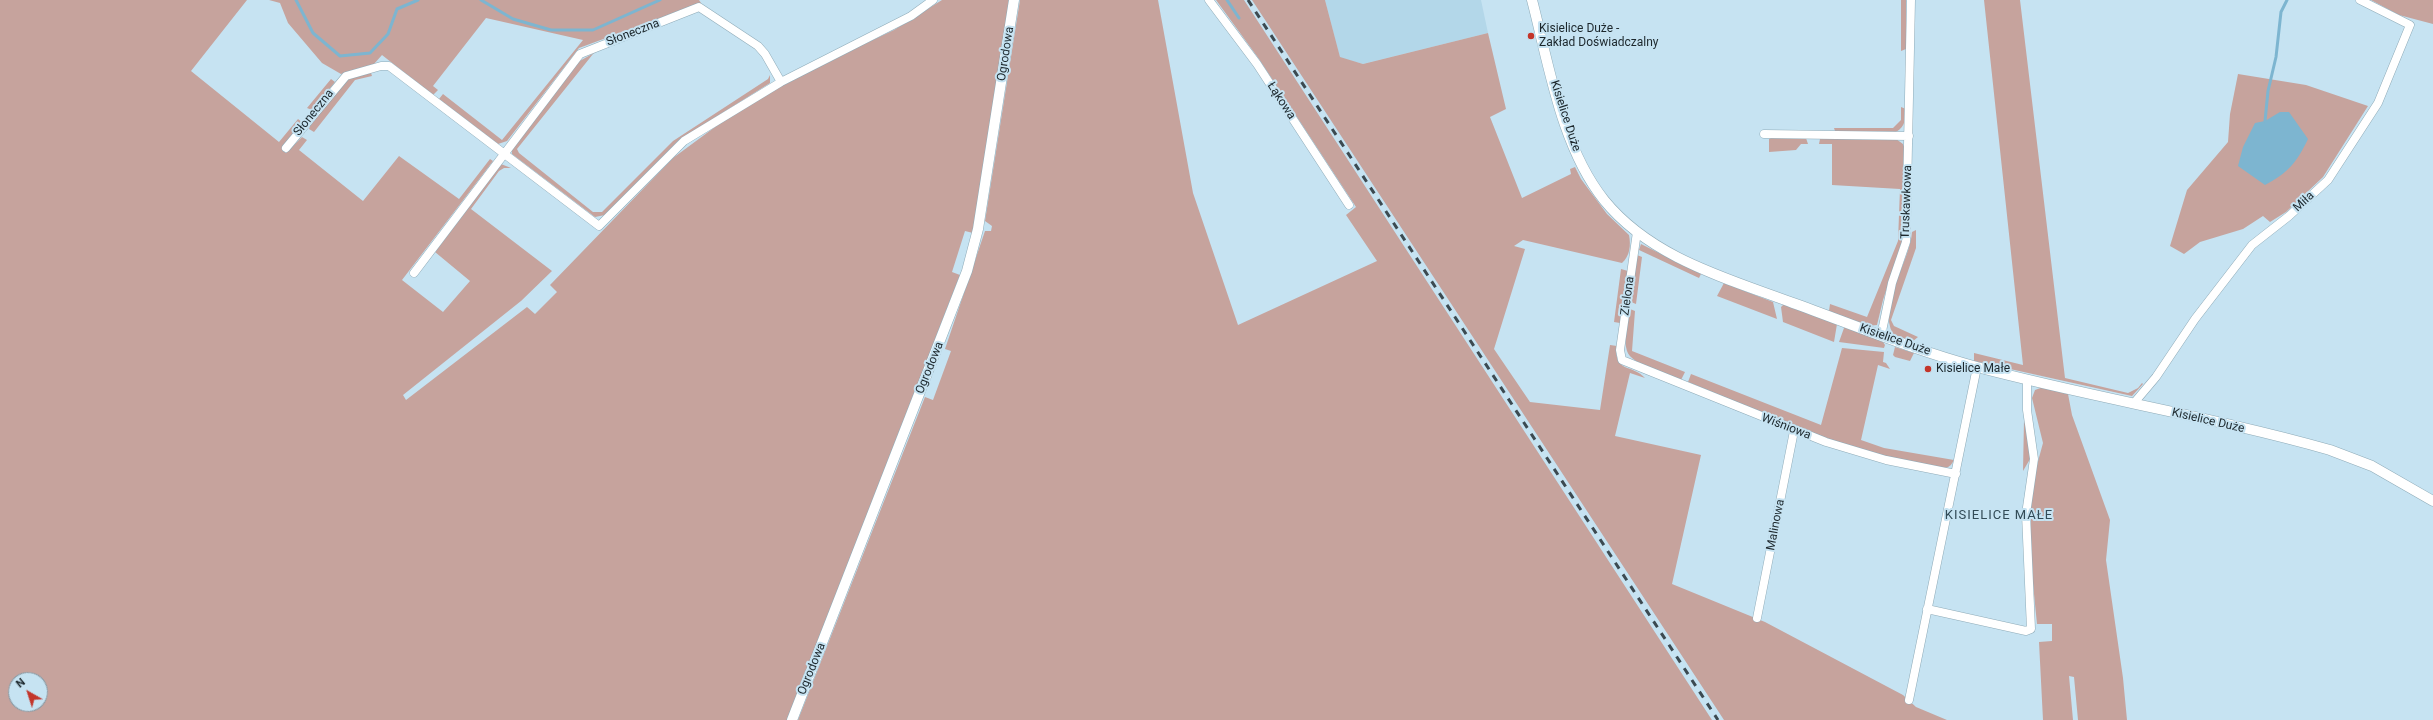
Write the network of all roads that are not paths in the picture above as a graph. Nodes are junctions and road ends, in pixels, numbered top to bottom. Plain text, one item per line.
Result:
1 (933, 0) edge
2 (1014, 0) edge
3 (1209, 0) edge
4 (1532, 0) edge
5 (1911, 0) edge
6 (2360, 0) edge
7 (781, 82) junction
8 (1764, 134) dead end
9 (1909, 136) junction
10 (286, 148) dead end
11 (502, 154) junction
12 (1349, 205) dead end
13 (1637, 232) junction
14 (414, 273) dead end
15 (1880, 336) junction
16 (1622, 360) joint
17 (1977, 367) junction
18 (2027, 379) junction
19 (2134, 403) junction
20 (1794, 431) junction
21 (1956, 474) junction
22 (2433, 501) edge
23 (1927, 609) junction
24 (1757, 618) dead end
25 (1909, 700) dead end
26 (792, 720) edge

1 - 7 street, Słoneczna
2 - 26 street, Ogrodowa
3 - 12 street, Łąkowa
4 - 13 street, Kisielice Duże
5 - 9 street, Truskawkowa
6 - 19 street, Miła
7 - 11 street, Słoneczna
7 - 11 street, Słoneczna
8 - 9 street
9 - 15 street, Truskawkowa
10 - 11 street, Słoneczna
11 - 14 street, Słoneczna
13 - 15 street, Kisielice Duże
13 - 16 street, Zielona
15 - 17 street, Kisielice Duże
16 - 20 street, Wiśniowa
17 - 18 street, Kisielice Duże
17 - 21 street
18 - 19 street, Kisielice Duże
18 - 23 street
19 - 22 street, Kisielice Duże
20 - 21 street, Wiśniowa
20 - 24 street, Malinowa
21 - 23 street
23 - 25 street

